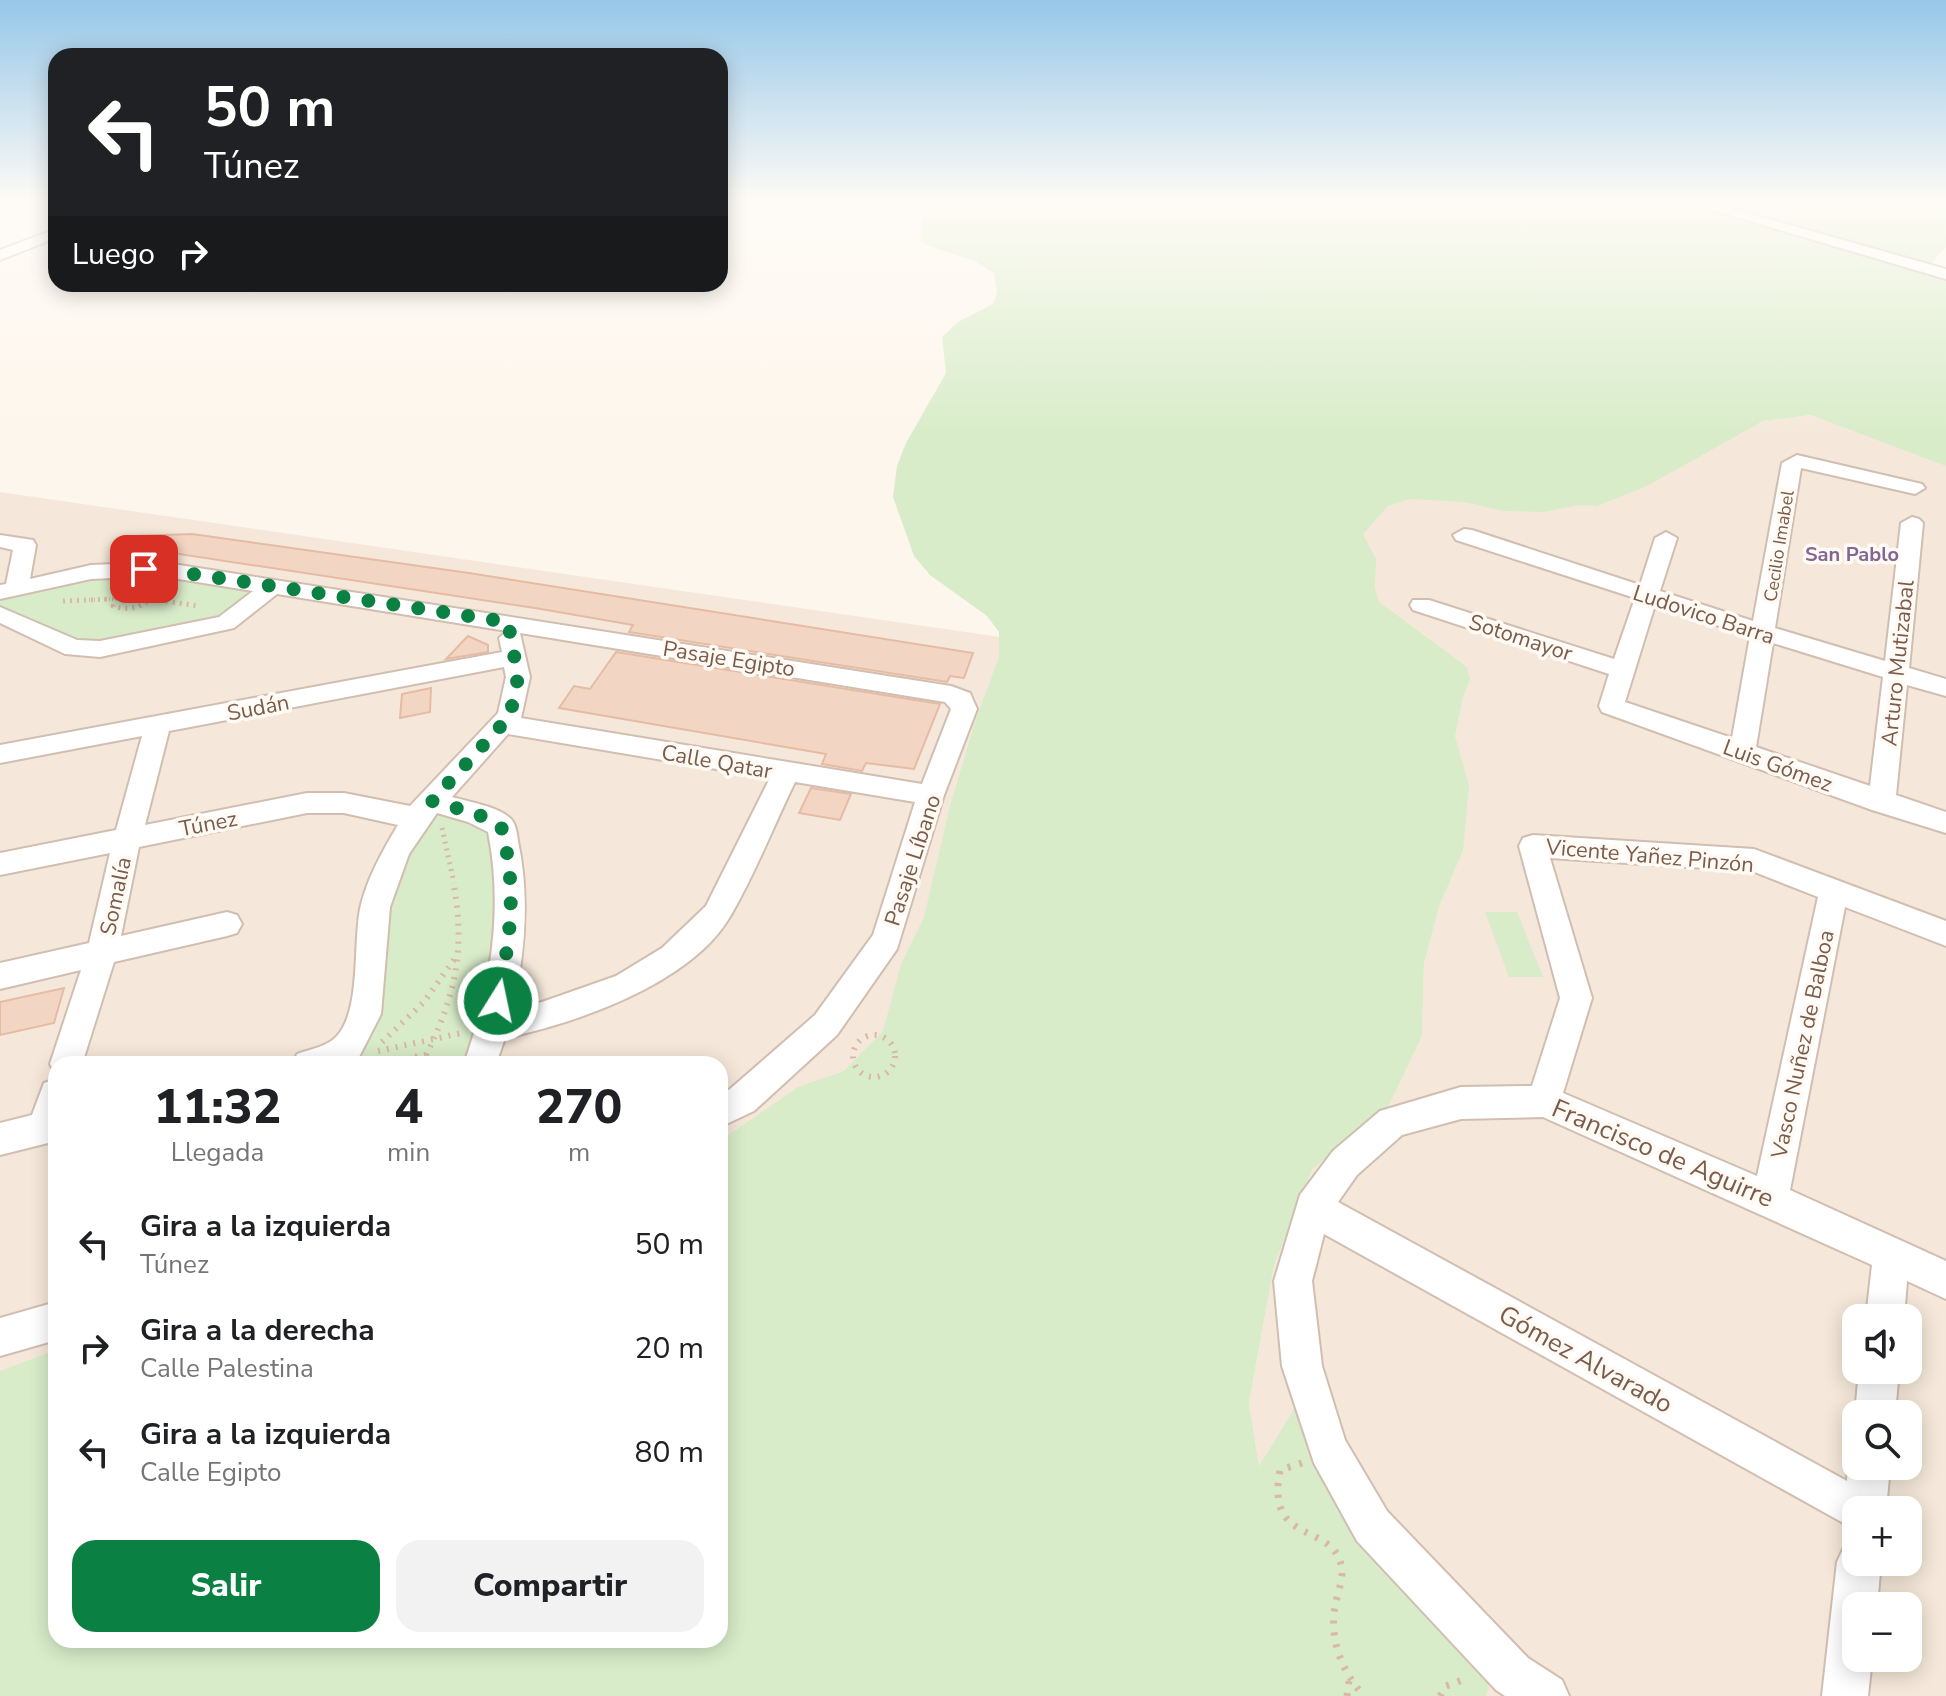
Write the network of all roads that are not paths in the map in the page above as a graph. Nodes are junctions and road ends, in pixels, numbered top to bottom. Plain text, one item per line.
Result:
1 (1915, 488) dead end
2 (1912, 523) dead end
3 (1464, 535) dead end
4 (1666, 538) dead end
5 (0, 541) edge
6 (275, 585) junction
7 (8, 589) edge
8 (1645, 595) junction
9 (1421, 605) dead end
10 (0, 614) edge
11 (508, 622) junction
12 (1765, 633) junction
13 (515, 657) junction
14 (1622, 670) junction
15 (1897, 673) junction
16 (1946, 688) edge
17 (951, 694) joint
18 (502, 724) junction
19 (158, 726) junction
20 (1742, 752) junction
21 (0, 754) edge
22 (786, 773) junction
23 (931, 795) junction
24 (1882, 803) junction
25 (424, 810) junction
26 (1946, 823) edge
27 (127, 839) junction
28 (0, 864) edge
29 (1834, 890) junction
30 (227, 924) dead end
31 (1946, 934) edge
32 (102, 954) junction
33 (0, 976) edge
34 (494, 1026) junction
35 (69, 1056) edge
36 (334, 1056) edge
37 (483, 1056) edge
38 (1544, 1101) junction
39 (728, 1107) edge
40 (48, 1127) edge
41 (0, 1139) edge
42 (1770, 1199) junction
43 (1313, 1208) junction
44 (1891, 1256) junction
45 (1946, 1280) edge
46 (1886, 1304) edge
47 (48, 1323) edge
48 (0, 1337) edge
49 (1842, 1501) edge
50 (1858, 1576) edge
51 (1508, 1686) edge
52 (1845, 1696) edge

1 - 12 street, Cecilio Imabel
2 - 15 street, Arturo Mutizabal
3 - 8 street, Ludovico Barra
4 - 8 street
5 - 7 street
6 - 7 street, Pasaje Egipto
6 - 10 street
6 - 11 street, Pasaje Egipto
8 - 12 street, Ludovico Barra
8 - 14 street
9 - 14 street, Sotomayor
11 - 13 street
11 - 17 street, Pasaje Egipto
12 - 15 street, Ludovico Barra
12 - 20 street, Cecilio Imabel
13 - 18 street
13 - 19 street, Sudán
14 - 20 street, Luis Gómez
15 - 16 street, Ludovico Barra
15 - 24 street, Arturo Mutizabal
17 - 23 street, Pasaje Líbano
18 - 22 street, Calle Qatar
18 - 25 street
19 - 21 street, Sudán
19 - 27 street, Somalía
20 - 24 street, Luis Gómez
22 - 23 street, Calle Qatar
22 - 34 street
23 - 39 street, Pasaje Líbano
24 - 26 street, Luis Gómez
25 - 27 street, Túnez
25 - 34 street, Túnez
25 - 36 street
27 - 28 street, Túnez
27 - 32 street, Somalía
29 - 31 street, Vicente Yañez Pinzón
29 - 38 street, Vicente Yañez Pinzón
29 - 42 street, Vasco Nuñez de Balboa
30 - 32 street
32 - 33 street
32 - 35 street, Somalía
34 - 37 street, Túnez
38 - 42 street, Francisco de Aguirre
38 - 43 street, Francisco de Aguirre
40 - 41 street
42 - 44 street, Francisco de Aguirre
43 - 49 street, Gómez Alvarado
43 - 51 street, Francisco de Aguirre
44 - 45 street, Francisco de Aguirre
44 - 46 street
47 - 48 street
50 - 52 street

